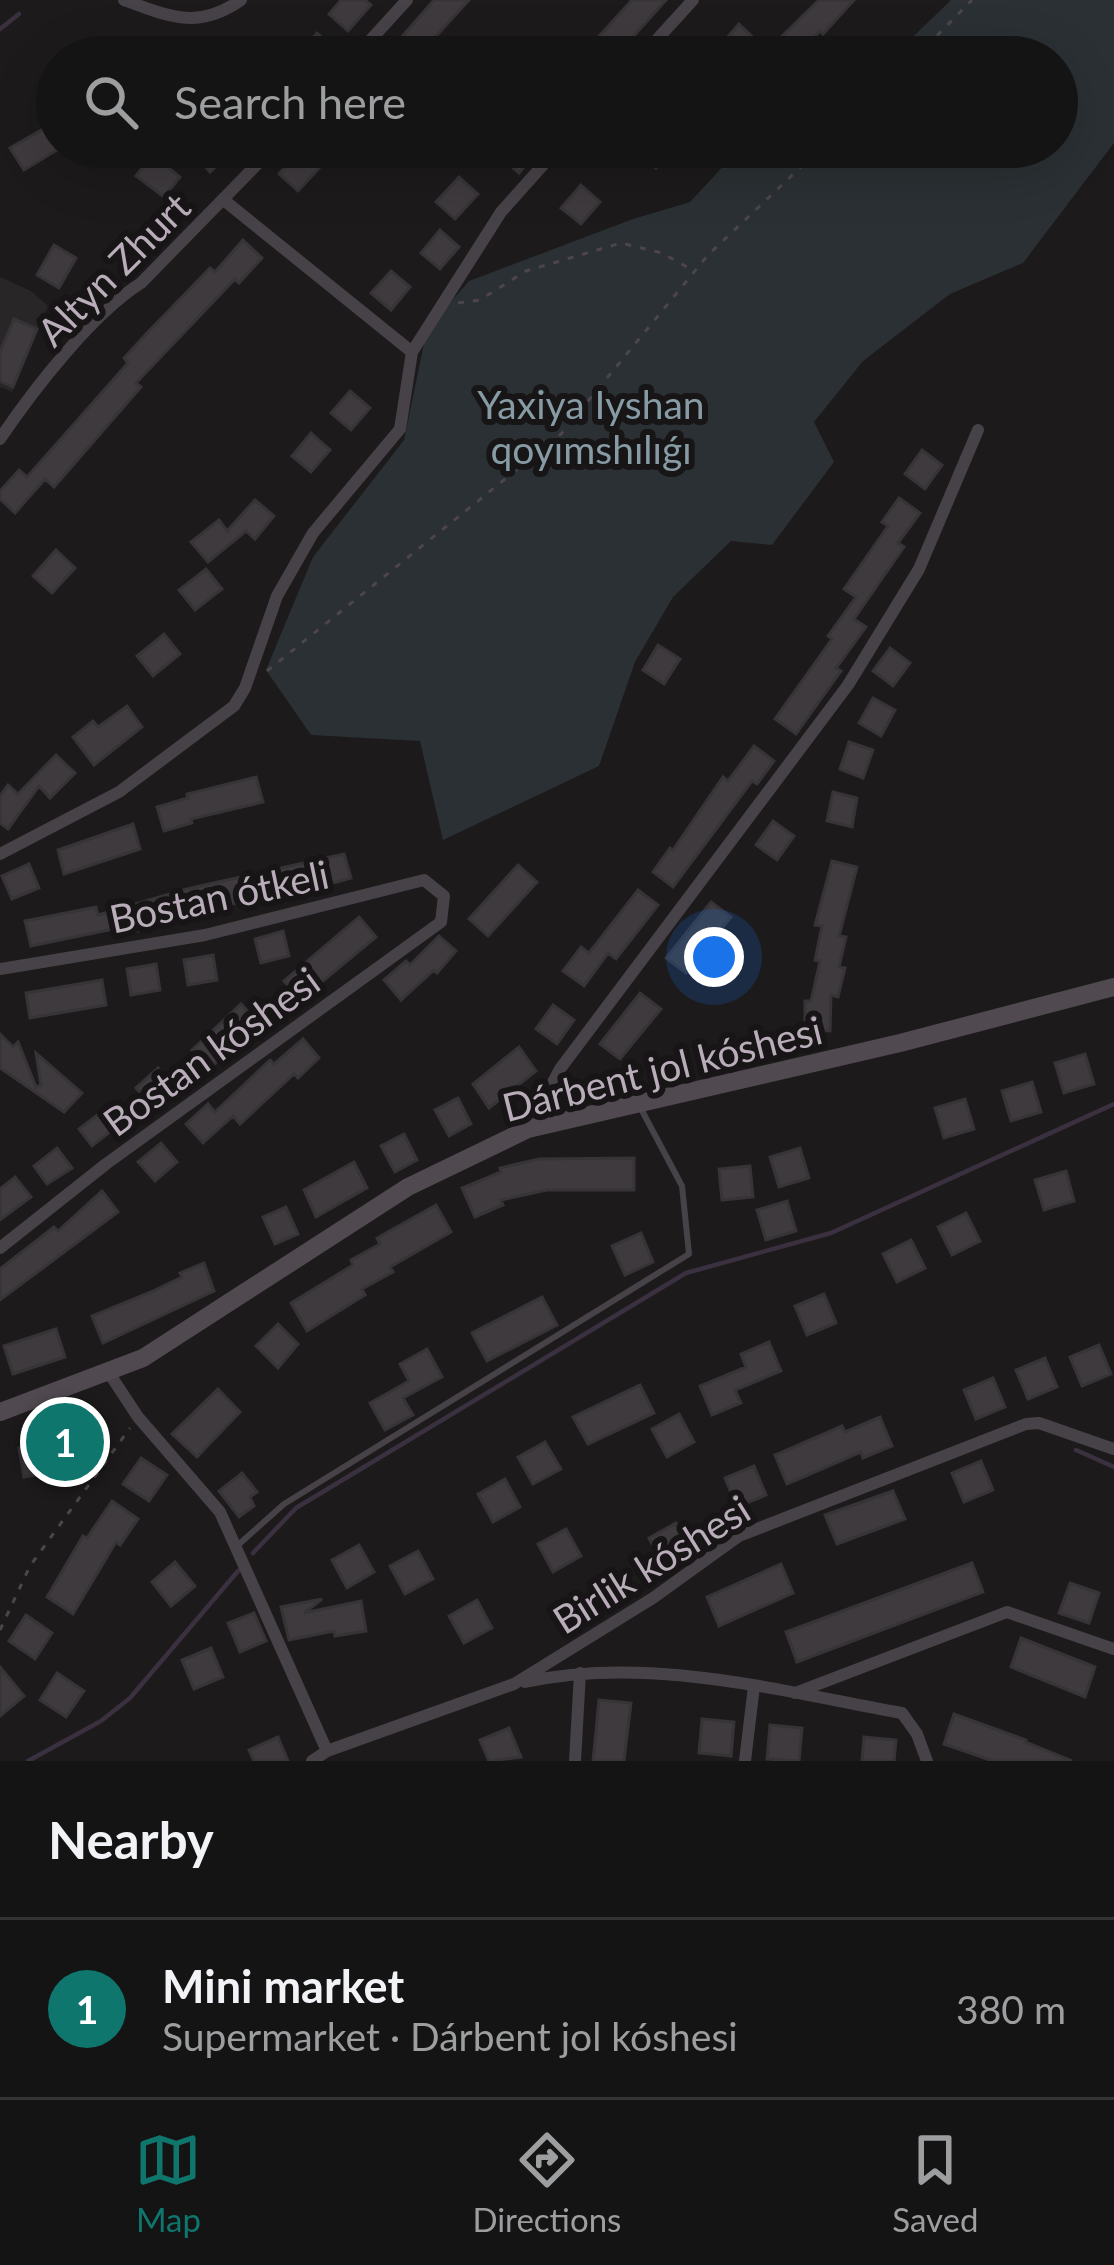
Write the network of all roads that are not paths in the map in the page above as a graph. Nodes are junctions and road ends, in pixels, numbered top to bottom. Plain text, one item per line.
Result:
1 (124, 0) edge
2 (241, 0) edge
3 (407, 0) edge
4 (693, 0) edge
5 (374, 36) edge
6 (660, 36) edge
7 (255, 168) edge
8 (540, 168) edge
9 (225, 201) junction
10 (412, 352) junction
11 (978, 430) dead end
12 (0, 439) edge
13 (0, 854) edge
14 (444, 896) joint
15 (0, 969) edge
16 (1114, 986) edge
17 (637, 1102) junction
18 (528, 1129) junction
19 (0, 1248) edge
20 (110, 1373) junction
21 (0, 1412) edge
22 (1114, 1449) edge
23 (237, 1546) junction
24 (1114, 1648) edge
25 (580, 1673) junction
26 (514, 1684) junction
27 (754, 1686) junction
28 (792, 1694) junction
29 (327, 1751) junction
30 (311, 1761) edge
31 (575, 1761) edge
32 (745, 1761) edge
33 (925, 1761) edge

1 - 2 street
3 - 5 street
4 - 6 street
7 - 9 street, Altyn Zhurt
8 - 10 street
9 - 10 street
9 - 12 street, Altyn Zhurt
10 - 13 street
11 - 18 street
14 - 15 street, Bostan ótkeli
14 - 19 street, Bostan kóshesi
16 - 17 main road, Dárbent jol kóshesi
17 - 18 main road, Dárbent jol kóshesi
17 - 23 lane
18 - 20 main road, Dárbent jol kóshesi
20 - 21 main road, Dárbent jol kóshesi
20 - 23 street
22 - 26 street, Birlik kóshesi
23 - 29 street
24 - 28 street
25 - 26 street
25 - 27 street
25 - 31 street
26 - 29 street, Birlik kóshesi
27 - 28 street
27 - 32 street
28 - 33 street
29 - 30 street, Birlik kóshesi

